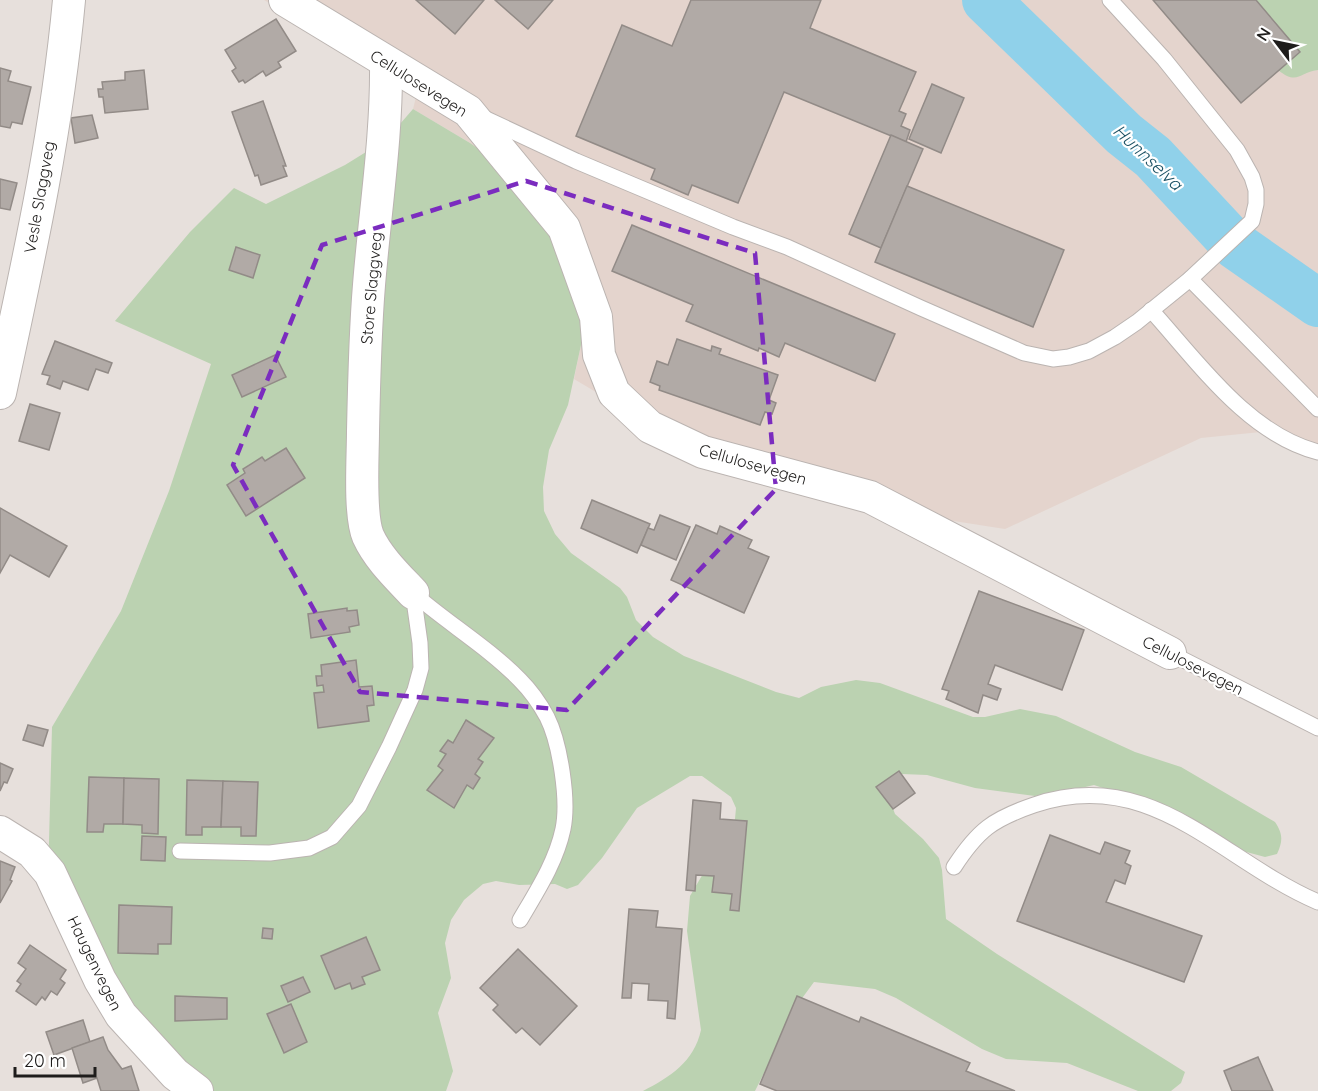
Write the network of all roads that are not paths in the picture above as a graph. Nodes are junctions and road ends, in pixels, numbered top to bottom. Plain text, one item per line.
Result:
1 (69, 0) edge
2 (285, 0) edge
3 (1110, 0) edge
4 (386, 62) junction
5 (468, 111) junction
6 (1190, 279) junction
7 (1151, 310) junction
8 (0, 393) edge
9 (1318, 410) edge
10 (1318, 452) edge
11 (413, 593) junction
12 (1170, 653) joint
13 (1318, 728) edge
14 (0, 832) edge
15 (180, 851) dead end
16 (954, 867) dead end
17 (1318, 902) edge
18 (520, 920) dead end
19 (197, 1091) edge

1 - 8 street, Vesle Slaggveg
2 - 4 street, Cellulosevegen
3 - 6 lane
4 - 5 street, Cellulosevegen
4 - 11 street, Store Slaggveg
5 - 7 lane
5 - 12 street, Cellulosevegen
6 - 7 lane
6 - 9 lane
7 - 10 lane
11 - 15 lane
11 - 18 lane
12 - 13 lane, Cellulosevegen
14 - 19 street, Haugenvegen
16 - 17 lane

